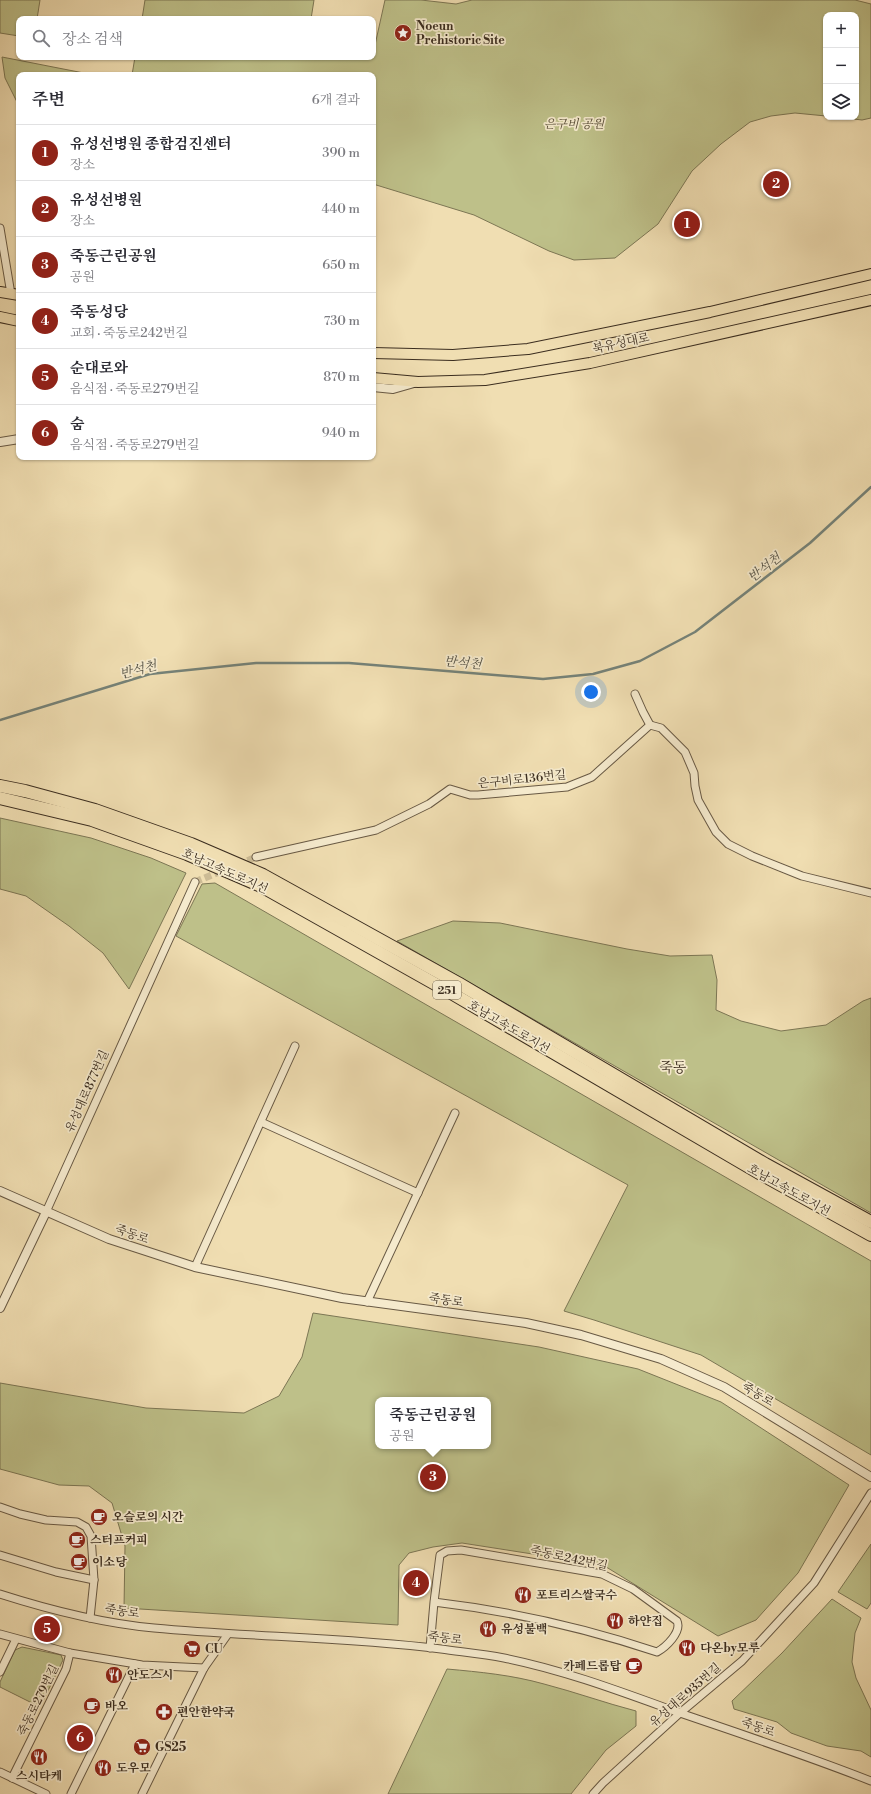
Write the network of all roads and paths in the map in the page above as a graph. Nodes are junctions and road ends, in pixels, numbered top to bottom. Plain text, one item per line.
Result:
1 (0, 228) edge
2 (871, 274) edge
3 (0, 292) edge
4 (15, 295) edge
5 (871, 300) edge
6 (0, 317) edge
7 (16, 320) edge
8 (376, 353) edge
9 (376, 378) edge
10 (418, 382) junction
11 (376, 387) edge
12 (16, 439) edge
13 (0, 442) edge
14 (635, 694) dead end
15 (650, 725) junction
16 (0, 786) edge
17 (0, 798) edge
18 (256, 857) tunnel mouth
19 (195, 882) tunnel mouth
20 (871, 893) edge
21 (295, 1046) dead end
22 (455, 1113) dead end
23 (261, 1122) junction
24 (0, 1191) edge
25 (418, 1193) junction
26 (46, 1212) junction
27 (871, 1222) edge
28 (871, 1235) edge
29 (195, 1267) junction
30 (367, 1302) junction
31 (0, 1308) edge
32 (871, 1477) edge
33 (871, 1493) edge
34 (0, 1507) edge
35 (0, 1555) edge
36 (94, 1580) junction
37 (0, 1594) edge
38 (434, 1602) junction
39 (90, 1618) junction
40 (0, 1634) edge
41 (228, 1634) junction
42 (16, 1639) junction
43 (430, 1648) junction
44 (70, 1653) junction
45 (135, 1664) junction
46 (204, 1668) junction
47 (0, 1672) edge
48 (680, 1713) junction
49 (0, 1772) edge
50 (12, 1778) junction
51 (871, 1781) edge
52 (46, 1794) edge
53 (71, 1794) edge
54 (142, 1794) edge
55 (594, 1794) edge

1 - 4 street
2 - 8 main road, 북유성대로
3 - 4 main road
5 - 10 main road, 북유성대로
6 - 7 main road
9 - 10 main road, 북유성대로
10 - 11 street
12 - 13 street
14 - 15 street
15 - 18 street, 은구비로136번길
15 - 20 street
16 - 27 highway, 호남고속도로지선 / 251
17 - 28 highway, 호남고속도로지선 / 251
19 - 26 street, 유성대로877번길
21 - 23 street
22 - 25 street
23 - 25 street
23 - 29 street
24 - 26 street, 죽동로
25 - 30 street
26 - 29 street, 죽동로
26 - 31 street, 유성대로877번길
29 - 30 street, 죽동로
30 - 32 street, 죽동로
33 - 48 street, 유성대로935번길
34 - 36 street
35 - 36 street
36 - 39 street
37 - 39 street, 죽동로
38 - 38 street, 죽동로242번길
38 - 43 street, 죽동로242번길
39 - 41 street, 죽동로
40 - 42 street, 죽동로279번길
41 - 43 street, 죽동로
41 - 46 street
42 - 44 street, 죽동로279번길
42 - 47 street
43 - 48 street, 죽동로
44 - 45 street, 죽동로279번길
44 - 50 street, 죽동로279번길
45 - 46 street, 죽동로279번길
45 - 53 street
46 - 54 street
48 - 51 street, 죽동로
48 - 55 street, 유성대로935번길
49 - 50 street
50 - 52 street

